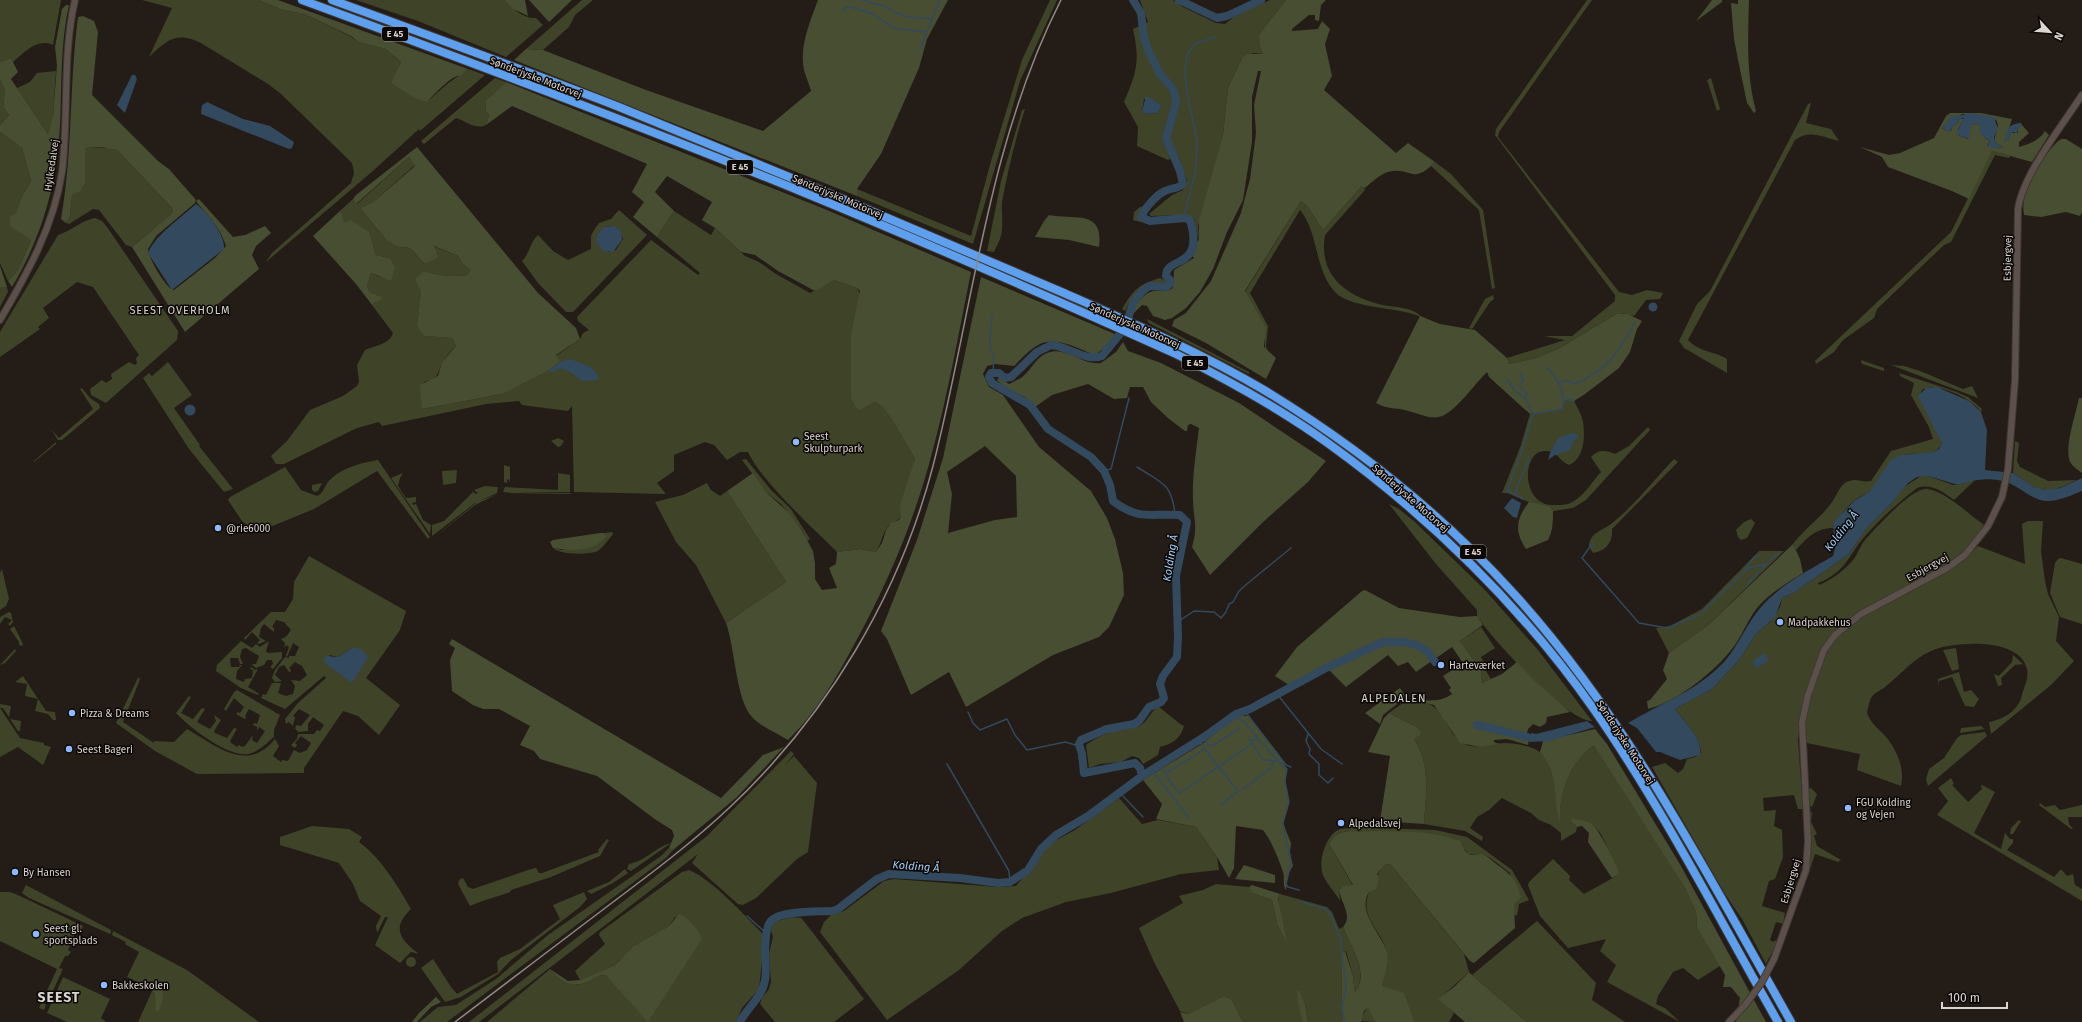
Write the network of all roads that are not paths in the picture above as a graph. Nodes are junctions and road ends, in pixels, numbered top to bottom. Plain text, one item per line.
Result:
1 (75, 0) edge
2 (302, 0) edge
3 (332, 0) edge
4 (2082, 95) edge
5 (0, 320) edge
6 (1752, 955) junction
7 (1729, 1022) edge
8 (1778, 1022) edge
9 (1791, 1022) edge
10 (1796, 1022) edge

1 - 5 main road, Hylkedalvej
2 - 8 highway, Sønderjyske Motorvej / E 45
3 - 6 highway, Sønderjyske Motorvej / E 45
4 - 7 main road, Esbjergvej, bridge
6 - 9 highway, Sønderjyske Motorvej / E 45
6 - 10 highway

